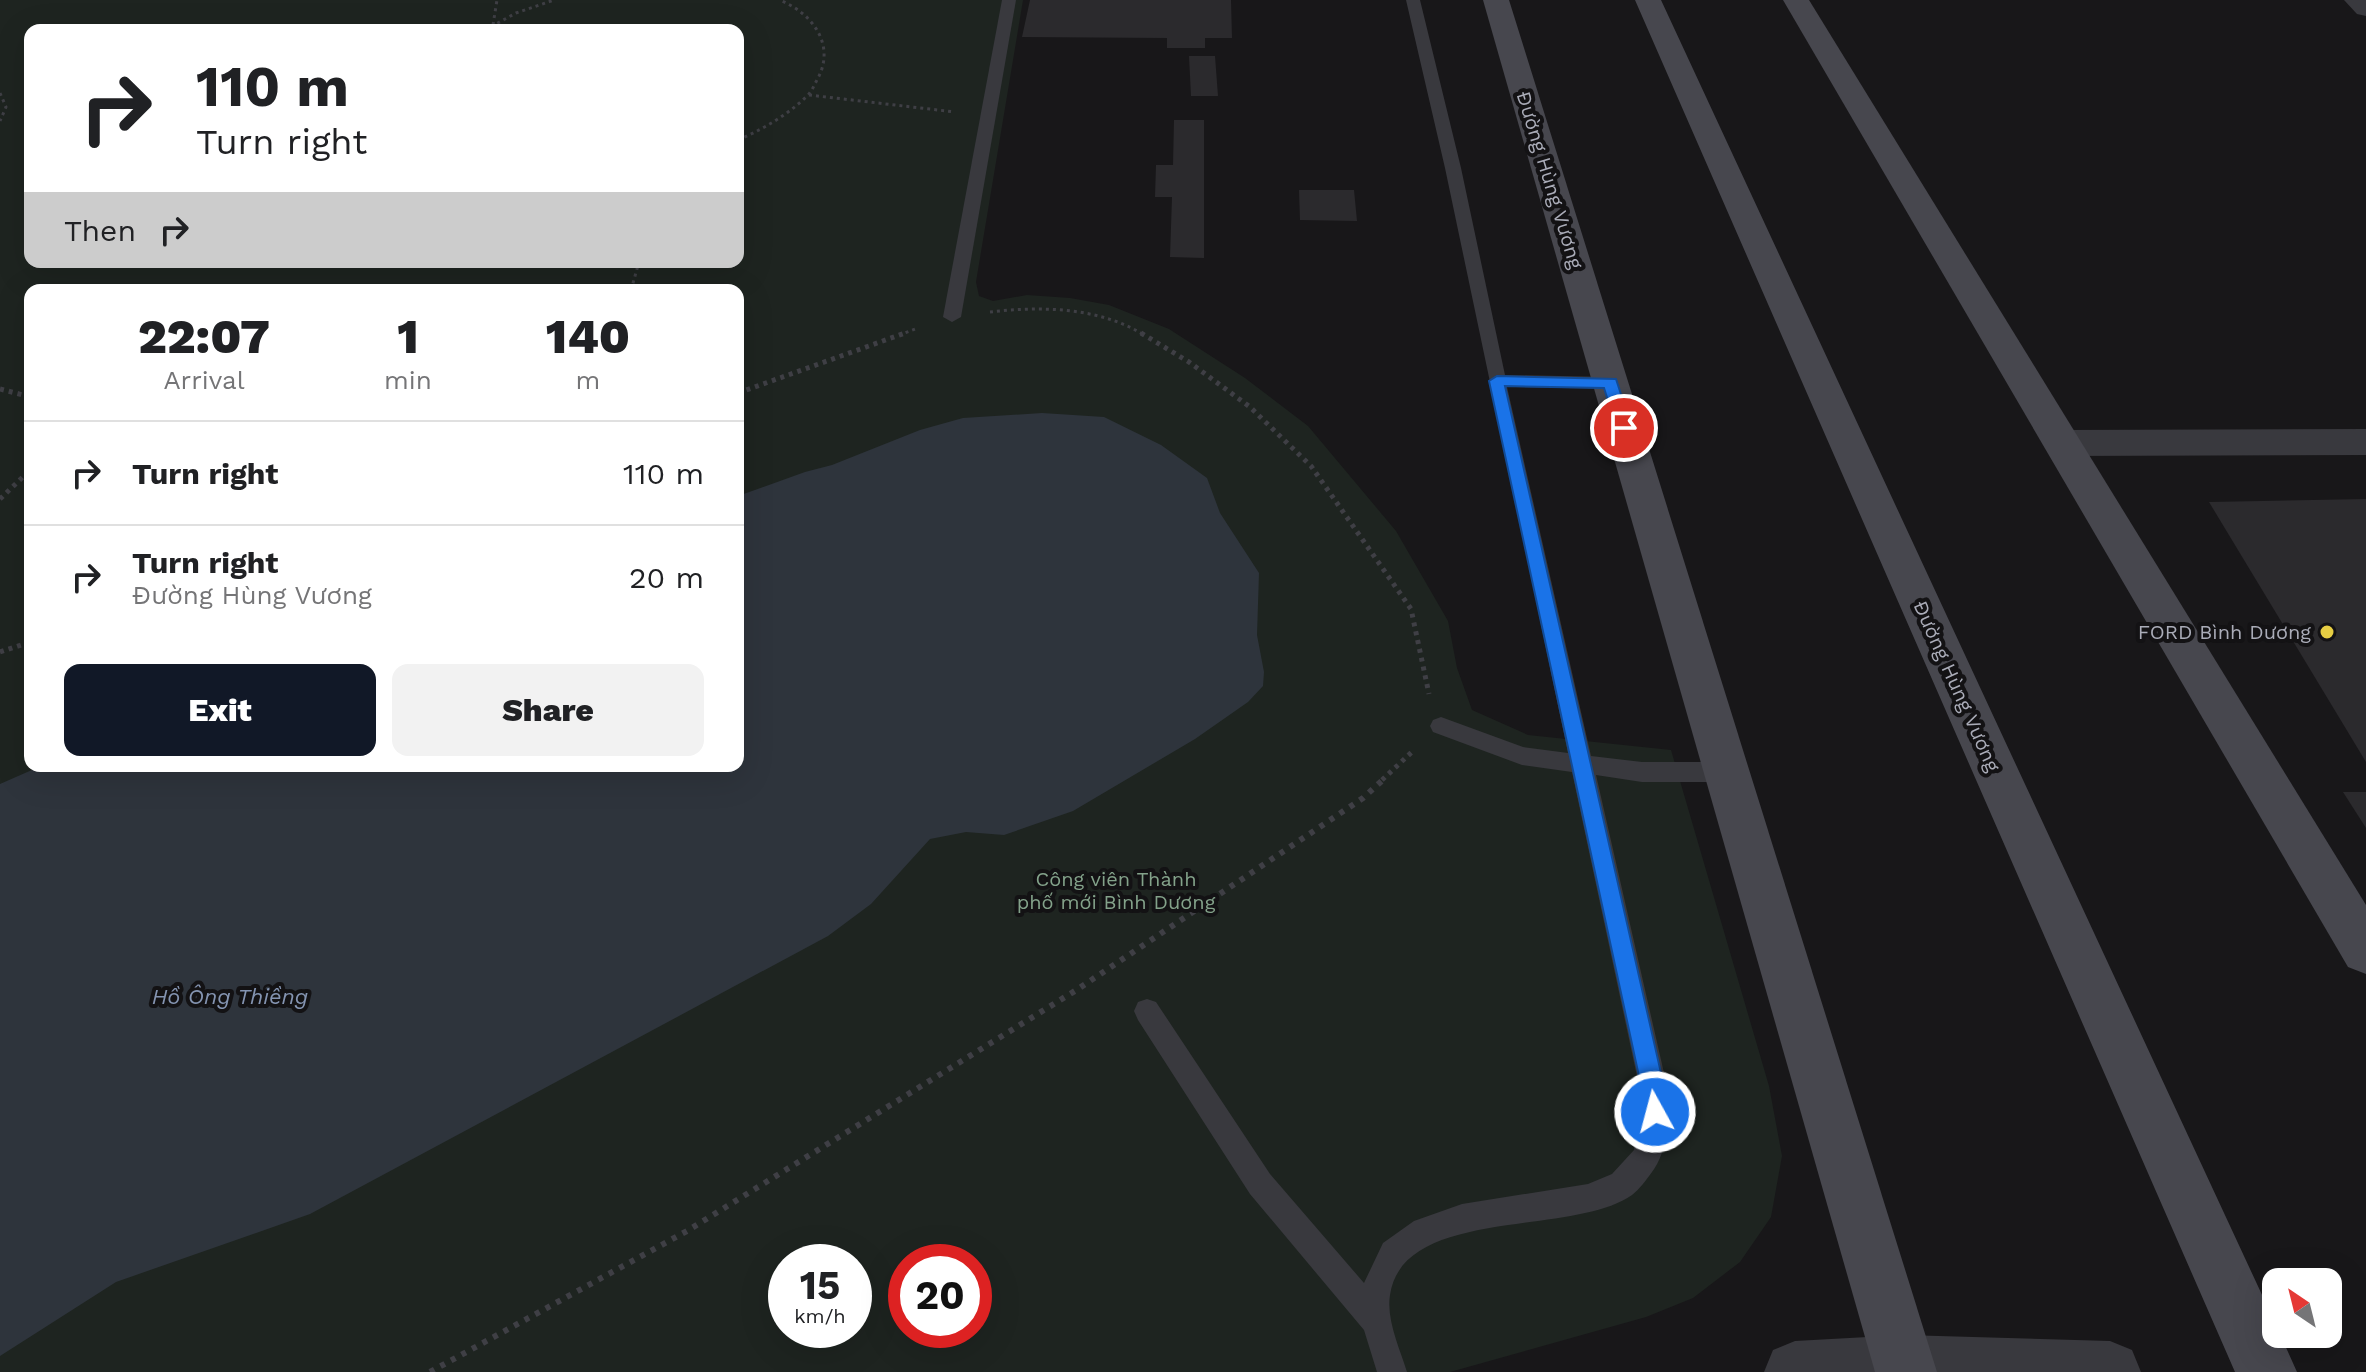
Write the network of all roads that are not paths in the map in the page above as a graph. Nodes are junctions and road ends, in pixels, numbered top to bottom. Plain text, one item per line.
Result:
1 (1009, 0) edge
2 (1413, 0) edge
3 (1496, 0) edge
4 (1648, 0) edge
5 (1796, 0) edge
6 (2357, 0) edge
7 (2366, 8) edge
8 (952, 317) road end
9 (1497, 381) junction
10 (1610, 383) junction
11 (2366, 442) edge
12 (2062, 443) junction
13 (1441, 726) road end
14 (1581, 764) junction
15 (1727, 772) junction
16 (2366, 951) edge
17 (1147, 1011) dead end
18 (1379, 1324) junction
19 (1905, 1369) edge
20 (1392, 1372) edge
21 (1795, 1372) edge
22 (2110, 1372) edge
23 (2266, 1372) edge

1 - 8 lane
2 - 9 lane
3 - 10 main road, Đường Hùng Vương
4 - 23 main road, Đường Hùng Vương
5 - 12 main road
6 - 7 street
9 - 10 lane
9 - 14 lane
10 - 15 main road, Đường Hùng Vương
11 - 12 street
12 - 16 main road
13 - 14 lane
14 - 15 lane
14 - 18 lane
15 - 19 main road, Đường Hùng Vương
17 - 18 lane
18 - 20 lane
19 - 21 street
19 - 22 street

